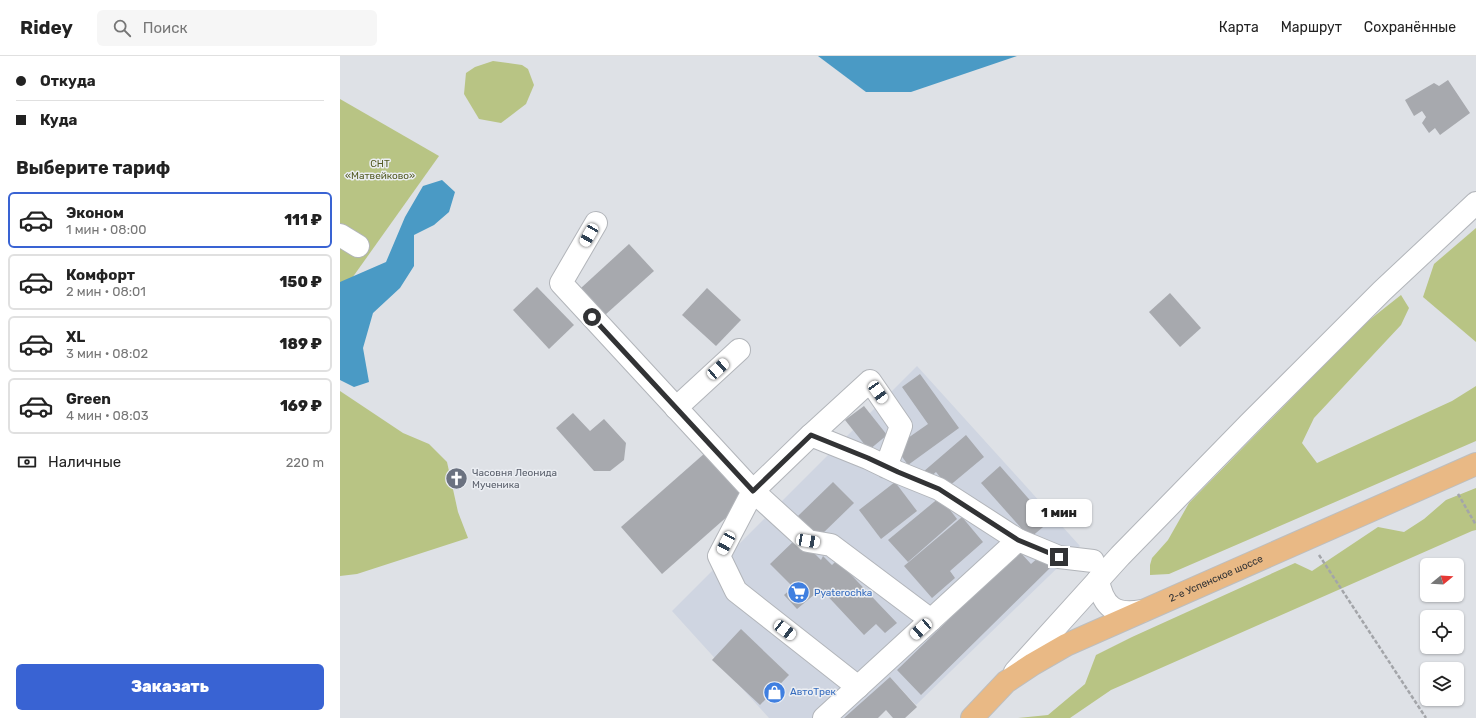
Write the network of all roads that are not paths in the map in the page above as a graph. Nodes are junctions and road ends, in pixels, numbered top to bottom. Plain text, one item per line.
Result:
1 (1476, 204) edge
2 (596, 223) dead end
3 (340, 235) edge
4 (358, 246) dead end
5 (740, 350) dead end
6 (676, 408) junction
7 (811, 435) junction
8 (1476, 464) edge
9 (886, 466) junction
10 (753, 491) junction
11 (1018, 540) junction
12 (1096, 571) junction
13 (1142, 611) junction
14 (931, 620) junction
15 (1006, 682) junction
16 (858, 687) junction
17 (824, 718) edge
18 (972, 718) edge

1 - 12 street
2 - 6 street
3 - 4 street
5 - 6 street
6 - 10 street
7 - 9 street
7 - 9 street
7 - 10 street
8 - 13 main road, 2-е Успенское шоссе
9 - 11 street
10 - 14 street
10 - 16 street
11 - 12 street
11 - 14 street
12 - 13 street
12 - 15 street
13 - 15 main road, 2-е Успенское шоссе
14 - 16 street
15 - 18 main road, 2-е Успенское шоссе
16 - 17 street

